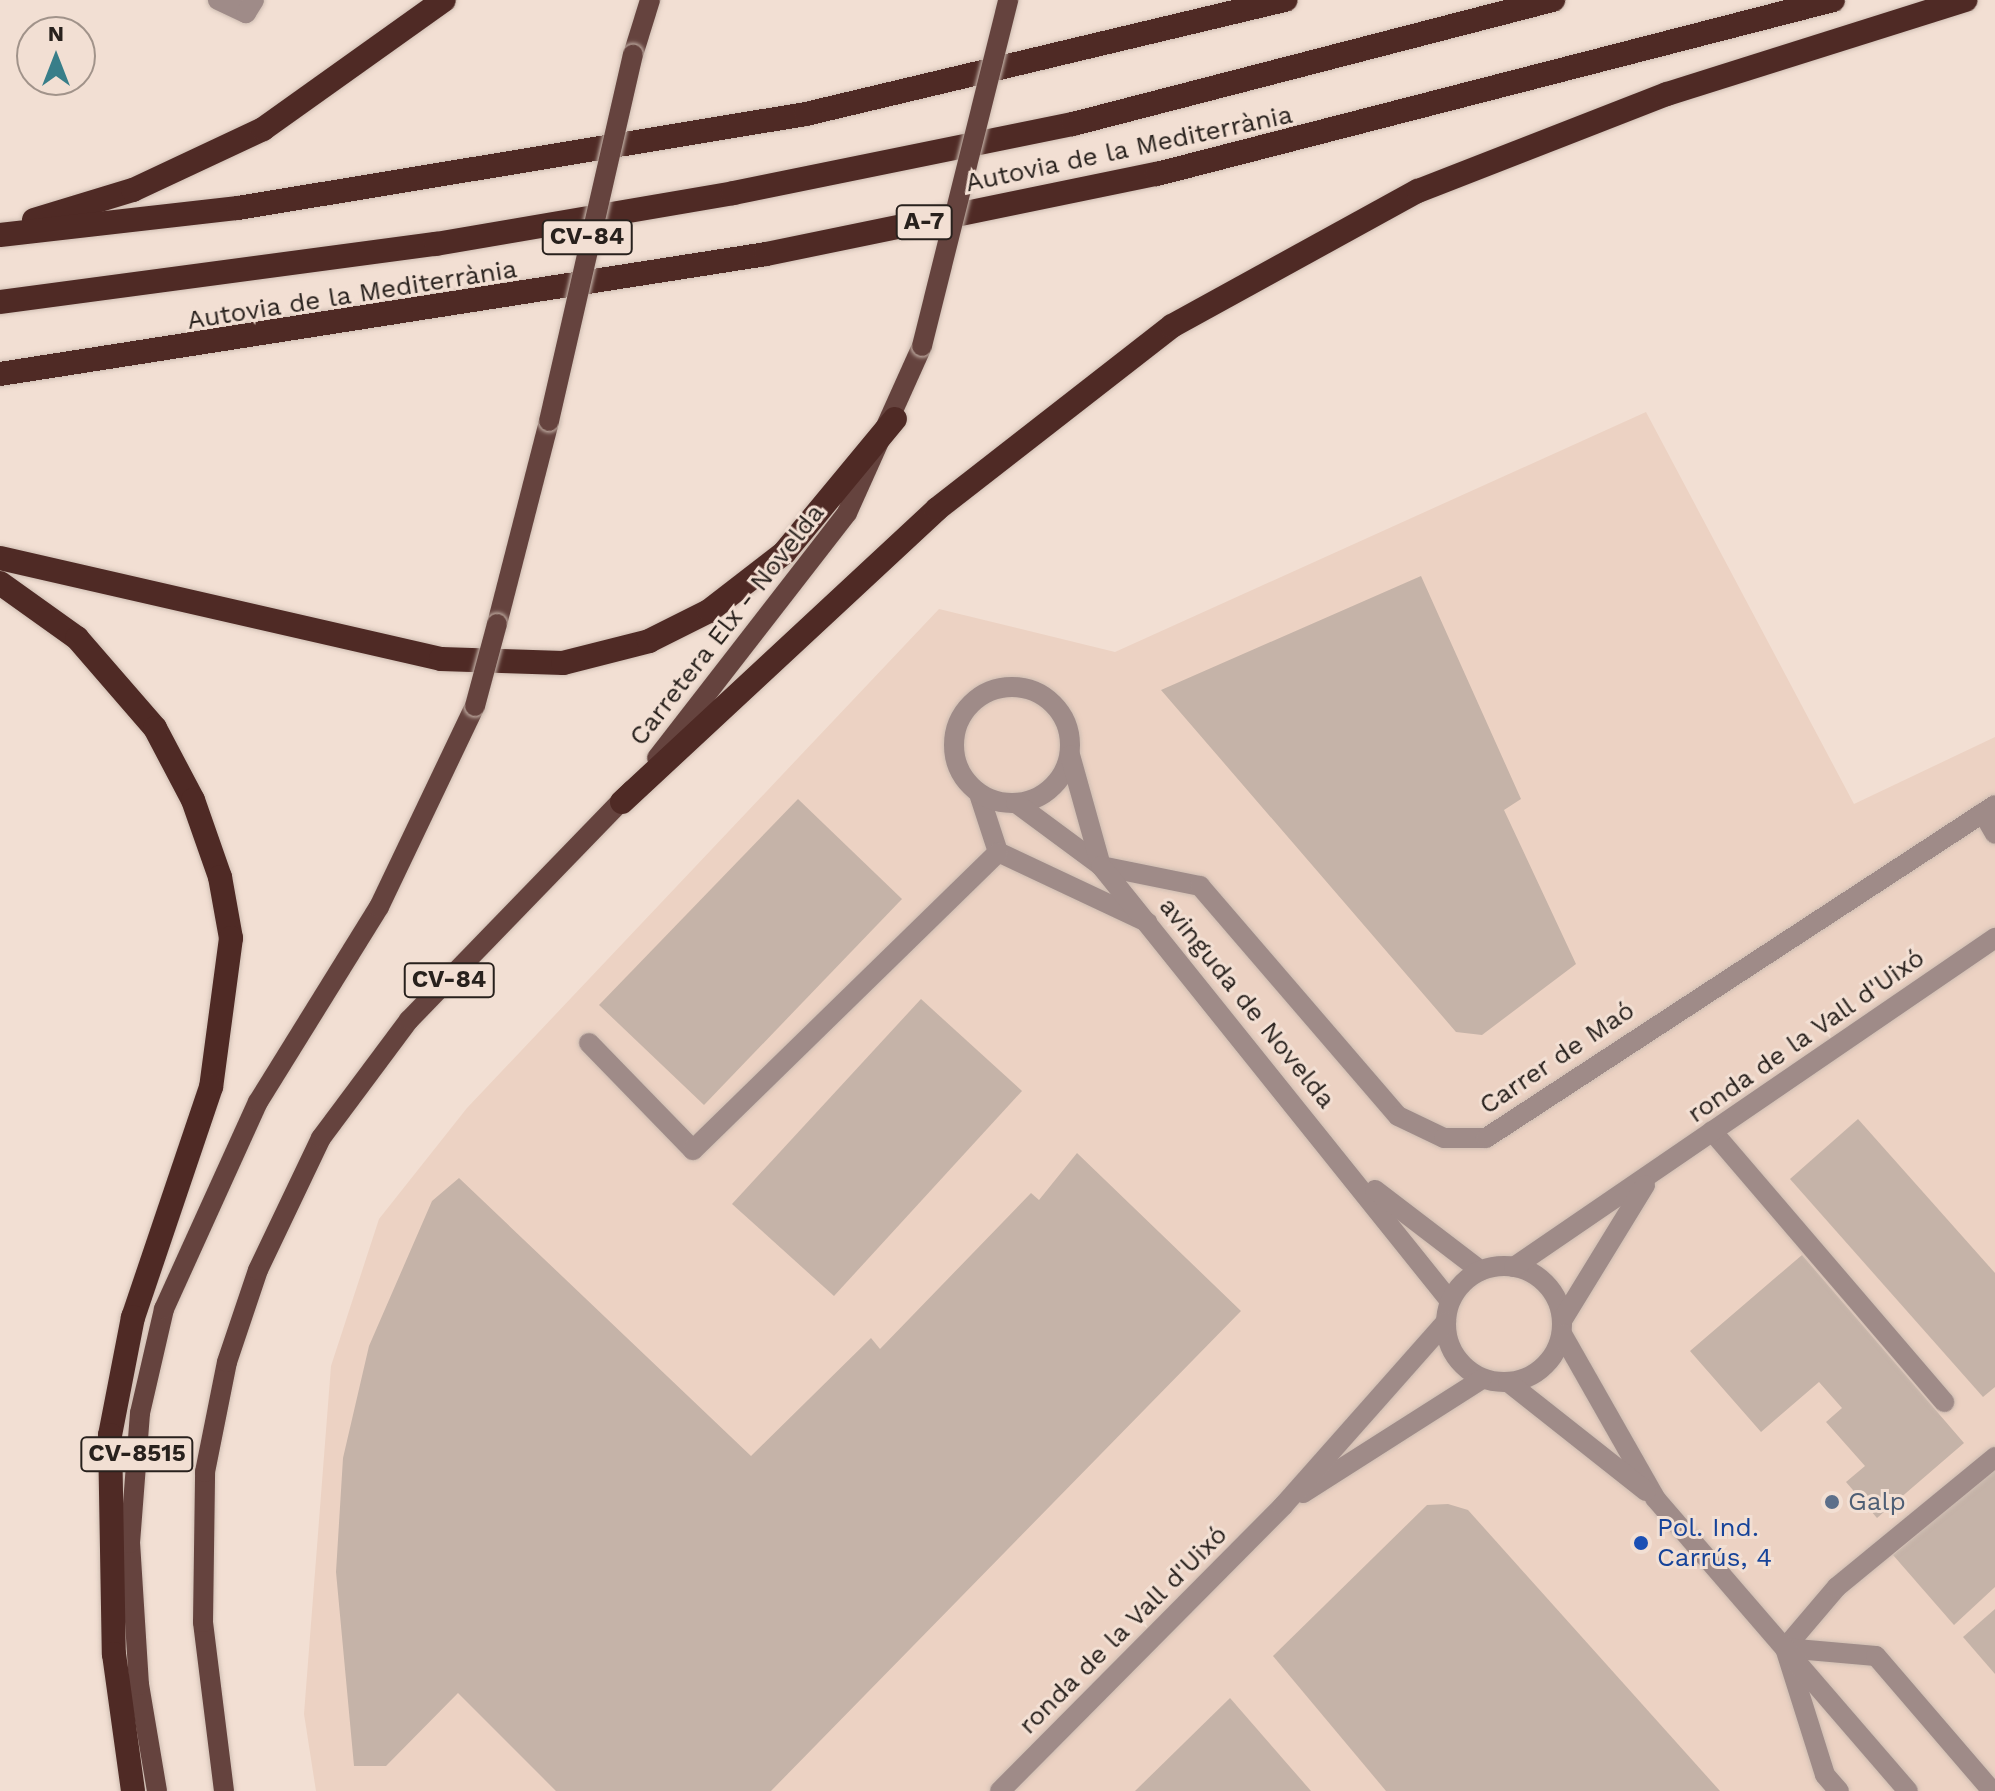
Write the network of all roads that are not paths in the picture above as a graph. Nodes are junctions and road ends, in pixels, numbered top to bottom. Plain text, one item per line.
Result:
1 (218, 0) edge
2 (254, 0) edge
3 (444, 0) edge
4 (650, 0) edge
5 (1008, 0) edge
6 (1286, 0) edge
7 (1553, 0) edge
8 (1833, 0) edge
9 (1966, 0) edge
10 (0, 233) edge
11 (0, 302) edge
12 (0, 374) edge
13 (895, 419) junction
14 (0, 558) edge
15 (0, 583) edge
16 (1070, 755) junction
17 (979, 794) junction
18 (622, 802) junction
19 (1016, 803) junction
20 (1989, 809) edge
21 (1995, 834) edge
22 (998, 852) junction
23 (1101, 866) junction
24 (1147, 922) junction
25 (1995, 938) edge
26 (589, 1043) dead end
27 (1712, 1131) junction
28 (241, 1134) joint
29 (1352, 1173) junction
30 (301, 1179) joint
31 (1648, 1179) junction
32 (1514, 1267) junction
33 (1481, 1271) junction
34 (1450, 1301) junction
35 (1446, 1322) junction
36 (1563, 1326) junction
37 (1482, 1379) junction
38 (1508, 1382) junction
39 (1944, 1402) dead end
40 (1995, 1457) edge
41 (1655, 1498) junction
42 (1283, 1506) junction
43 (1785, 1648) junction
44 (133, 1791) edge
45 (157, 1791) edge
46 (224, 1791) edge
47 (1000, 1791) edge
48 (1839, 1791) edge
49 (1908, 1791) edge
50 (1992, 1791) edge

1 - 2 street
3 - 10 highway
4 - 28 main road, CV-84, bridge
5 - 13 main road, Carretera Elx - Novelda / CV-84, bridge
6 - 10 highway
7 - 11 highway, Autovia de la Mediterrània
8 - 12 highway, Autovia de la Mediterrània / A-7
9 - 18 highway
13 - 14 highway
13 - 18 main road, Carretera Elx - Novelda / CV-84
15 - 44 highway
16 - 17 street
16 - 19 street
16 - 23 street, avinguda de Novelda
17 - 19 street
17 - 22 street
18 - 30 main road, Carretera Elx - Novelda / CV-84
19 - 23 street, avinguda de Novelda
20 - 21 street
20 - 23 street, Carrer de Maó
22 - 24 street
22 - 26 street
23 - 24 street, avinguda de Novelda
24 - 29 street, avinguda de Novelda
25 - 27 street, ronda de la Vall d'Uixó
27 - 31 street, ronda de la Vall d'Uixó
27 - 39 street
28 - 45 main road, CV-8515
29 - 33 street, avinguda de Novelda
29 - 34 street, avinguda de Novelda
30 - 46 main road, CV-8515
31 - 32 street, ronda de la Vall d'Uixó
31 - 36 street, ronda de la Vall d'Uixó
32 - 33 street
32 - 36 street
33 - 34 street
34 - 35 street
35 - 37 street
35 - 42 street, ronda de la Vall d'Uixó
36 - 38 street
36 - 41 street
37 - 38 street
37 - 42 street, ronda de la Vall d'Uixó
38 - 41 street
40 - 43 street
41 - 43 street
42 - 47 street, ronda de la Vall d'Uixó
43 - 48 street
43 - 49 street
43 - 50 street

